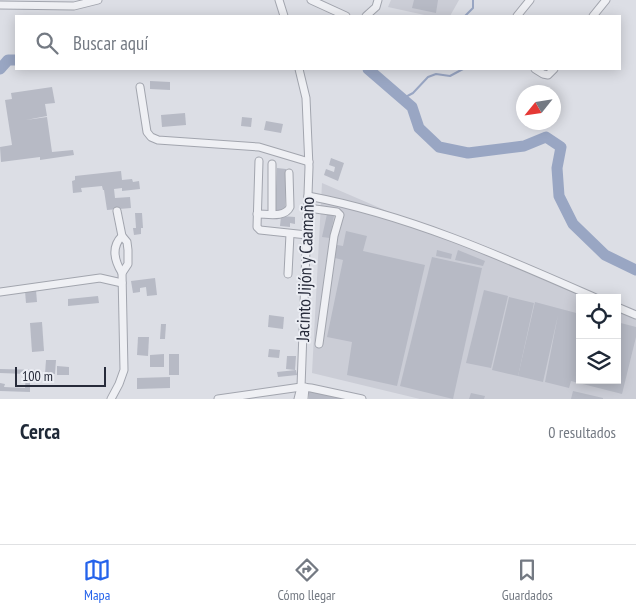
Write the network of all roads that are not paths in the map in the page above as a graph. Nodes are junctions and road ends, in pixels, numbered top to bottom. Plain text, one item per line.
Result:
1 (98, 0) edge
2 (279, 0) edge
3 (311, 0) edge
4 (378, 0) edge
5 (530, 0) edge
6 (606, 0) edge
7 (0, 5) edge
8 (284, 15) edge
9 (344, 15) edge
10 (367, 15) edge
11 (518, 15) edge
12 (594, 15) edge
13 (299, 70) edge
14 (537, 70) edge
15 (553, 70) edge
16 (140, 87) dead end
17 (259, 160) dead end
18 (309, 162) junction
19 (272, 164) dead end
20 (289, 173) dead end
21 (308, 196) junction
22 (308, 208) junction
23 (118, 211) dead end
24 (257, 214) junction
25 (272, 214) junction
26 (290, 234) junction
27 (307, 235) junction
28 (122, 236) junction
29 (122, 273) junction
30 (288, 274) dead end
31 (122, 283) junction
32 (0, 292) edge
33 (587, 294) edge
34 (621, 309) edge
35 (636, 315) edge
36 (319, 344) dead end
37 (303, 387) junction
38 (351, 398) edge
39 (111, 399) edge
40 (218, 399) edge
41 (298, 399) edge
42 (304, 399) edge
43 (362, 399) edge

1 - 7 street
2 - 8 street
3 - 9 street
4 - 10 street
5 - 11 street
6 - 12 street
13 - 18 street, Jacinto Jijón y Caamaño
14 - 15 street
16 - 18 street
17 - 24 street
18 - 21 street, Jacinto Jijón y Caamaño
19 - 25 street
20 - 25 street
21 - 22 street, Jacinto Jijón y Caamaño
21 - 33 street
22 - 27 street, Jacinto Jijón y Caamaño
22 - 36 street
23 - 28 street
24 - 25 street
24 - 26 street
26 - 27 street
26 - 30 street
27 - 37 street, Jacinto Jijón y Caamaño
28 - 29 street
28 - 29 street
29 - 31 street
31 - 32 street
31 - 39 street
34 - 35 street
37 - 38 street
37 - 40 street
37 - 41 street
37 - 42 street
38 - 43 street

